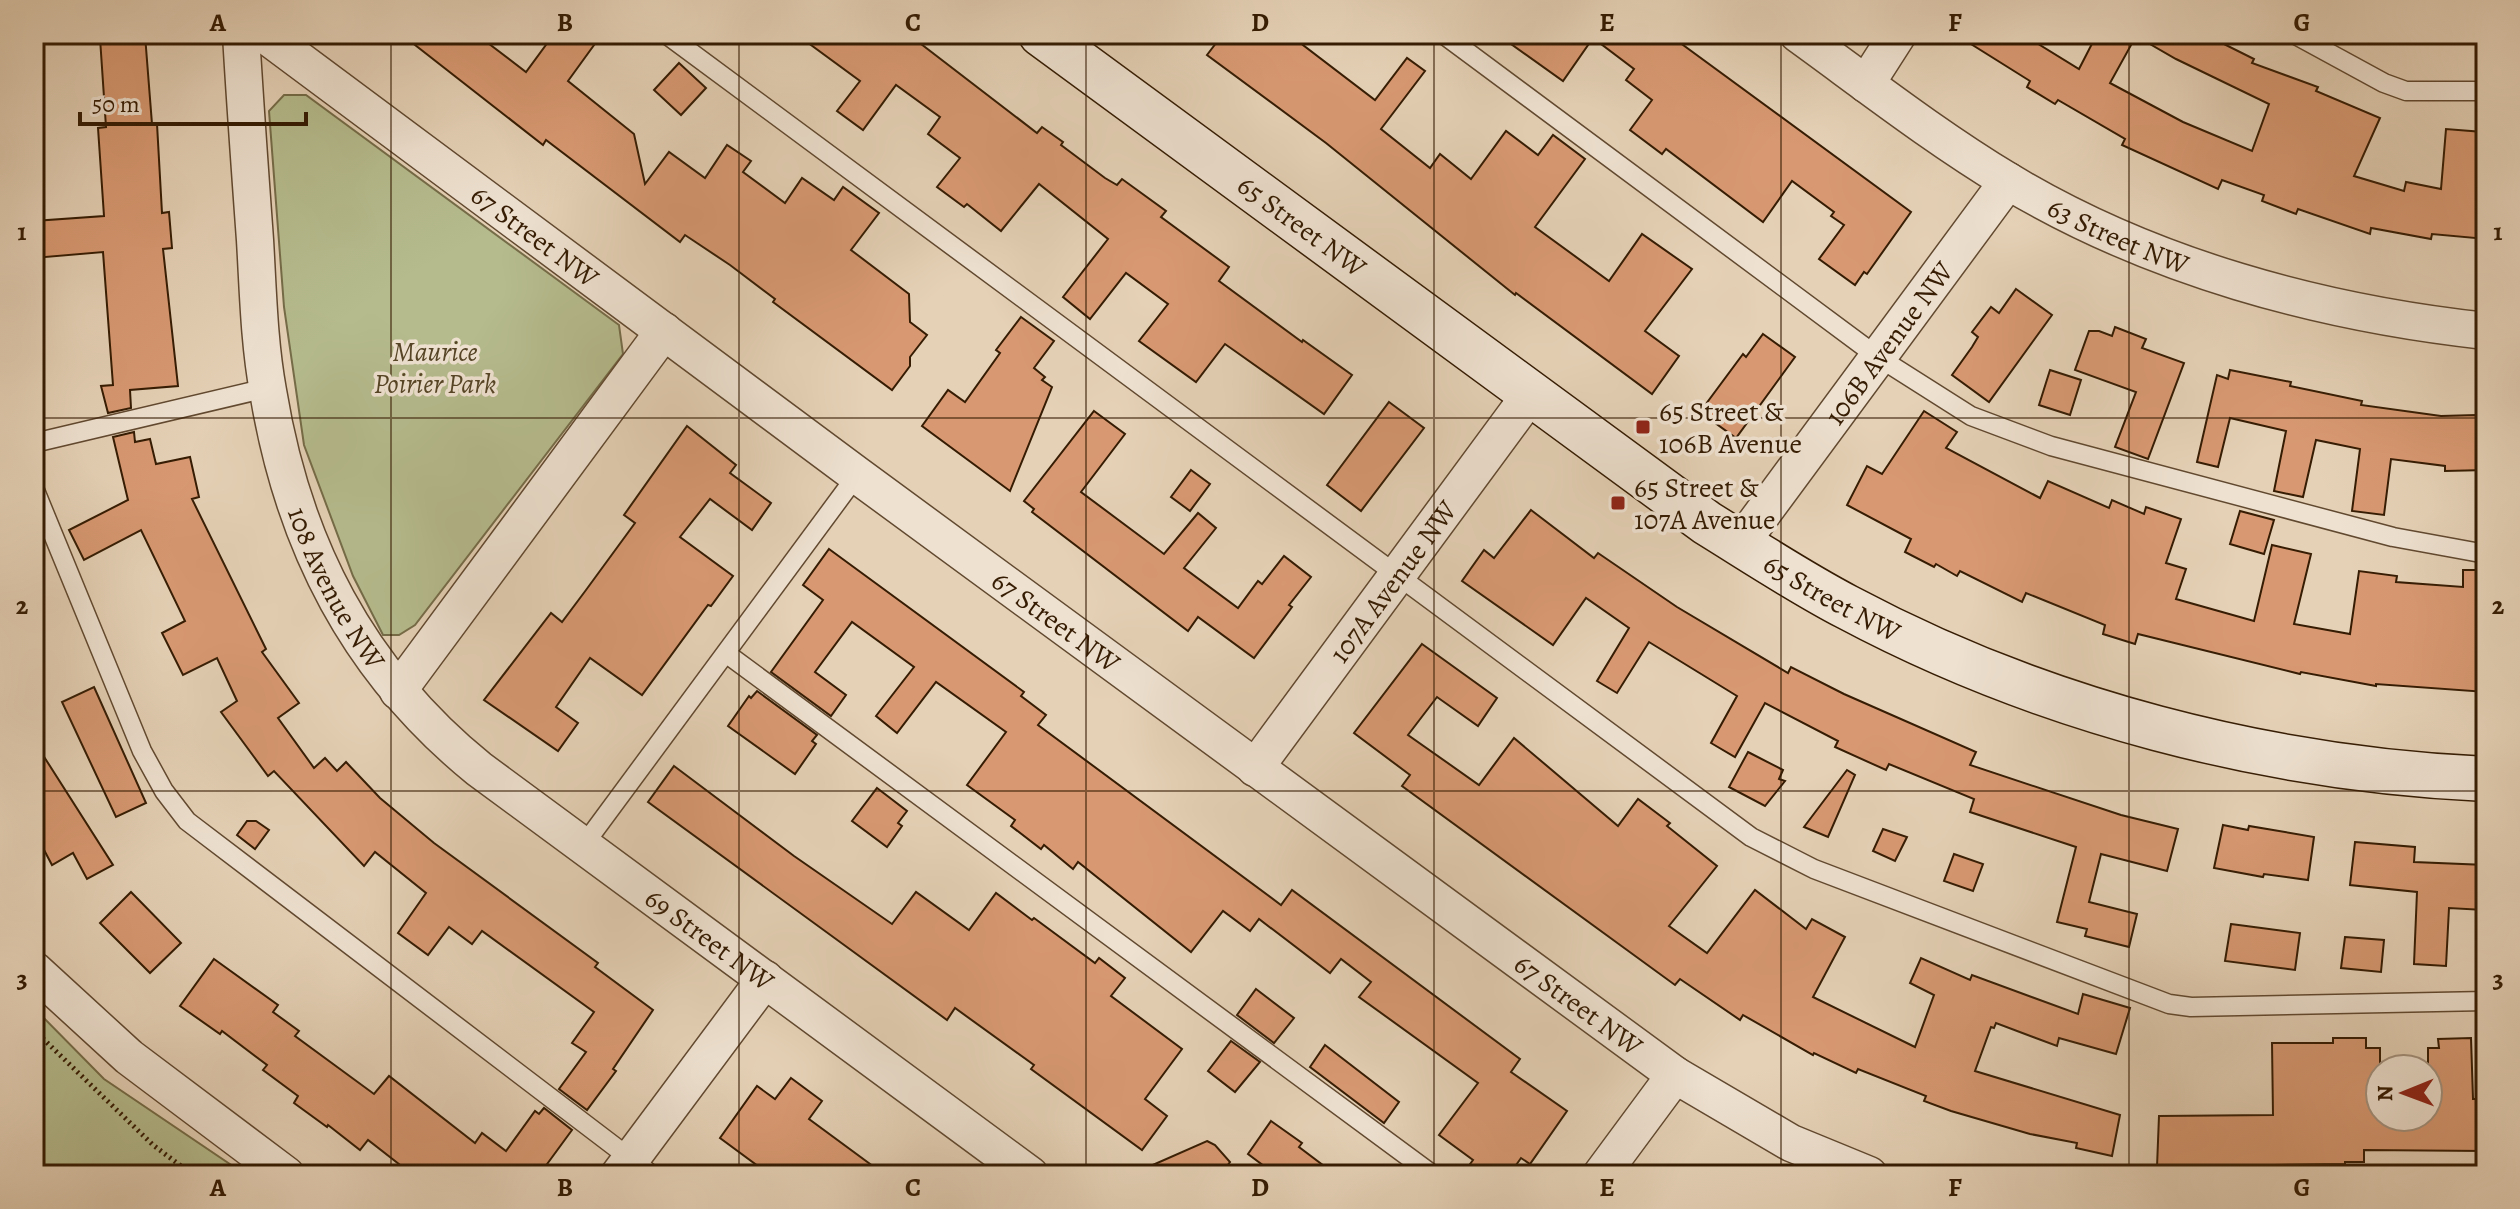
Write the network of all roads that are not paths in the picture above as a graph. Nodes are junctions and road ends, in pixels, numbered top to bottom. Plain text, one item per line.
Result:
1 (241, 34) edge
2 (264, 34) edge
3 (666, 34) edge
4 (1041, 34) edge
5 (1443, 34) edge
6 (1798, 34) edge
7 (1898, 34) edge
8 (2294, 34) edge
9 (1866, 84) junction
10 (2486, 91) edge
11 (2008, 181) junction
12 (664, 331) junction
13 (2486, 331) edge
14 (1878, 357) junction
15 (267, 388) junction
16 (1530, 395) junction
17 (34, 443) edge
18 (857, 475) junction
19 (34, 488) edge
20 (1740, 544) junction
21 (2486, 554) edge
22 (1399, 576) junction
23 (727, 654) junction
24 (398, 691) junction
25 (1255, 768) junction
26 (2486, 779) edge
27 (583, 846) junction
28 (34, 970) edge
29 (765, 979) junction
30 (2486, 1001) edge
31 (1675, 1075) junction
32 (634, 1170) edge
33 (286, 1175) edge
34 (1030, 1175) edge
35 (1433, 1175) edge
36 (1601, 1175) edge
37 (1869, 1175) edge

1 - 15 street, 108 Avenue NW
2 - 12 street, 67 Street NW
3 - 22 lane
4 - 16 street, 65 Street NW
5 - 14 lane
6 - 9 street, 63 Street NW
7 - 9 street
8 - 10 lane
9 - 11 street, 63 Street NW
11 - 13 street, 63 Street NW
11 - 14 street, 106B Avenue NW
12 - 18 street, 67 Street NW
12 - 24 street, 108 Avenue NW
14 - 20 street, 106B Avenue NW
14 - 21 lane
15 - 17 lane
15 - 24 street, 108 Avenue NW
16 - 20 street, 65 Street NW
16 - 22 street, 107A Avenue NW
18 - 23 lane
18 - 25 street, 67 Street NW
19 - 32 lane
20 - 26 street, 65 Street NW
22 - 25 street, 107A Avenue NW
22 - 30 lane
23 - 27 lane
23 - 35 lane
24 - 27 street, 69 Street NW
25 - 31 street, 67 Street NW
27 - 29 street, 69 Street NW
28 - 33 street
29 - 32 street
29 - 34 street, 69 Street NW
31 - 36 street
31 - 37 street, 67 Street NW

